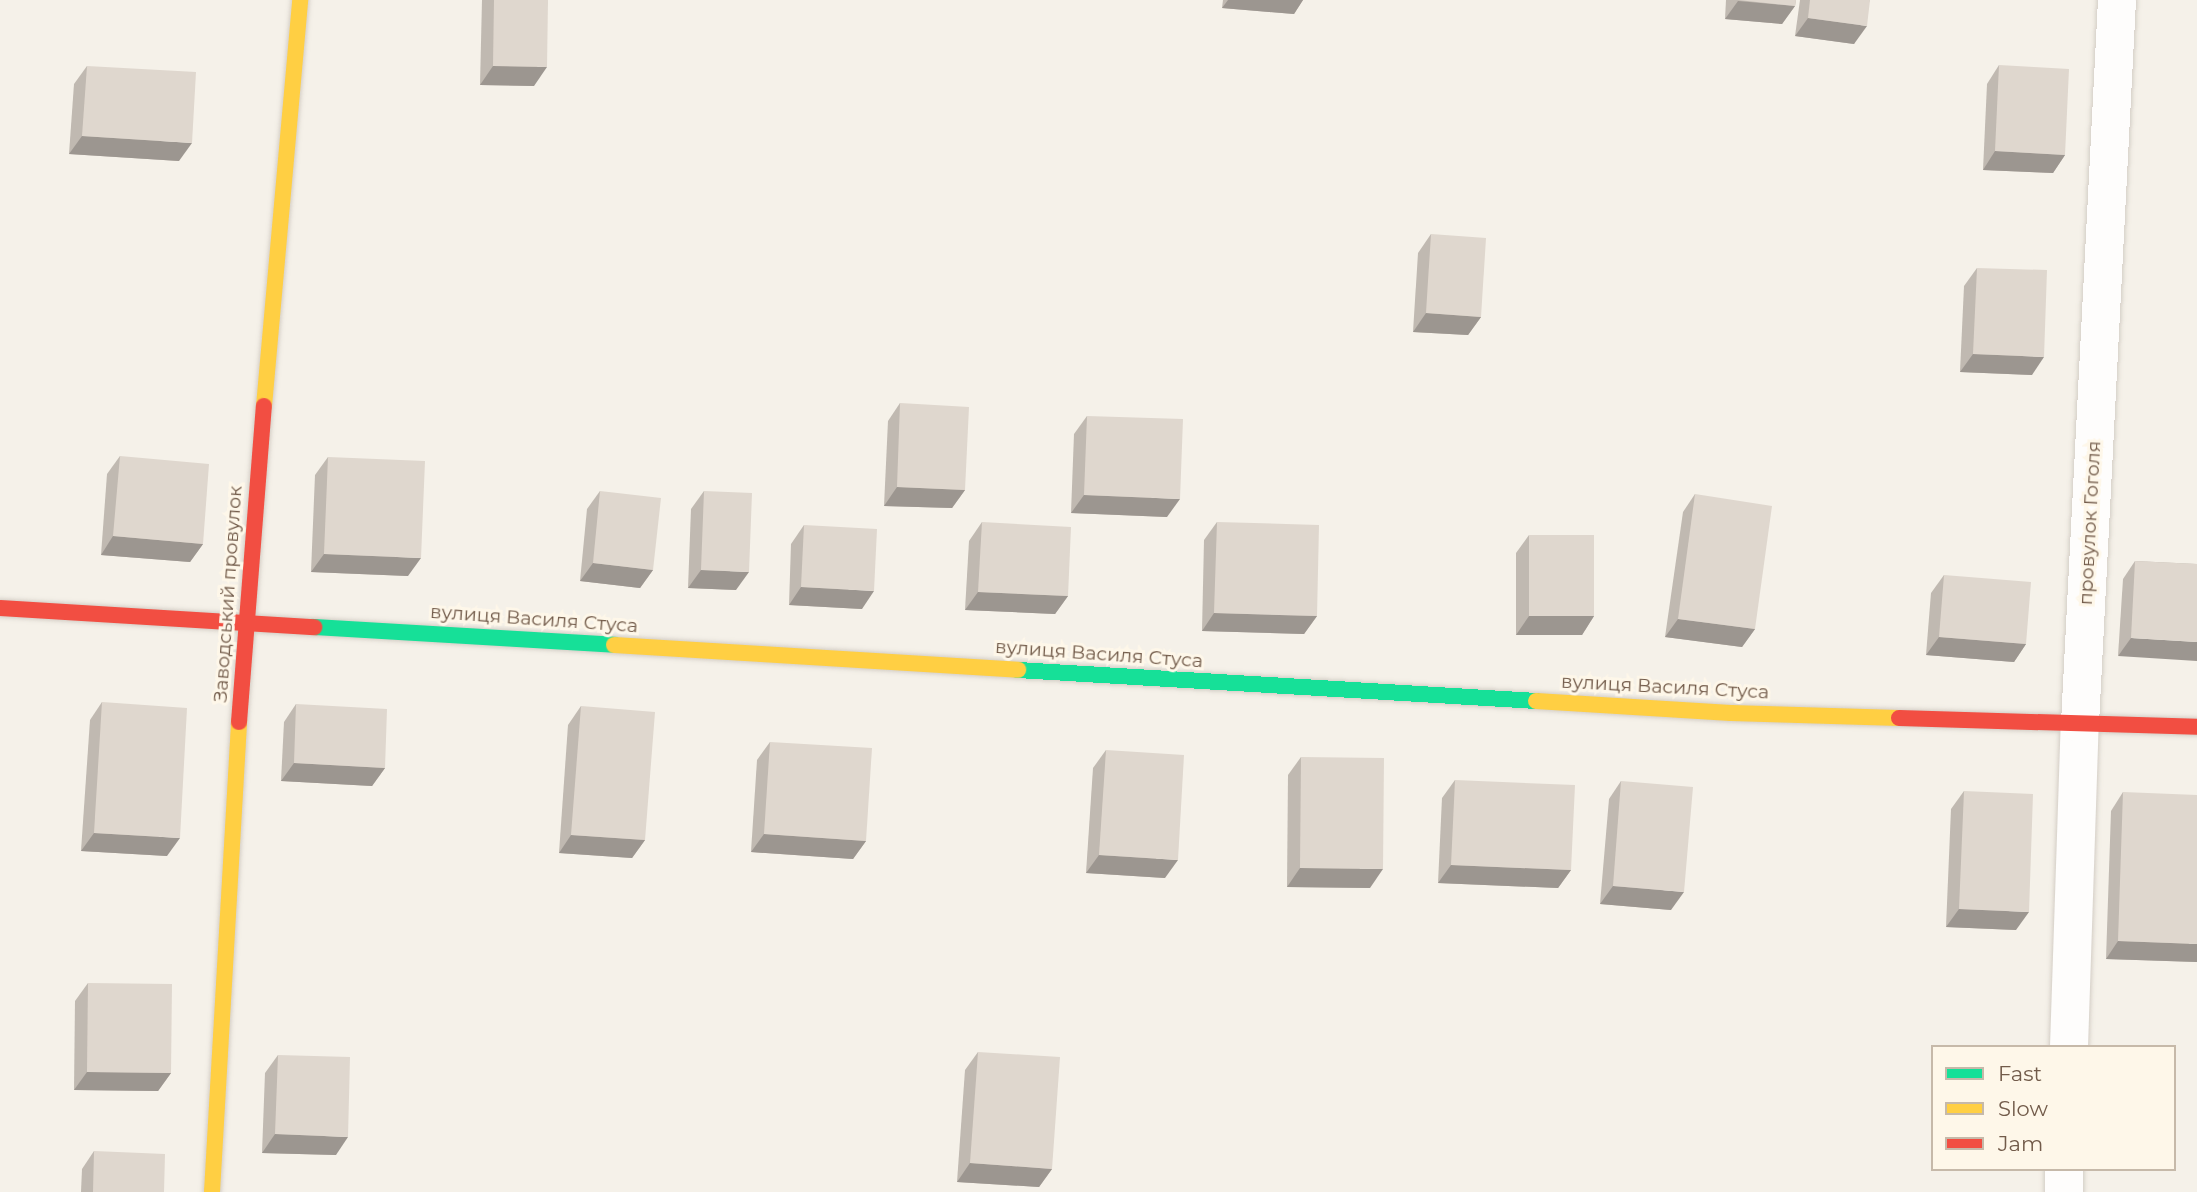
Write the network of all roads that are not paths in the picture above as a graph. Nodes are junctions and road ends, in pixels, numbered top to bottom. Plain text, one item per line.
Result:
1 (300, 0) edge
2 (2117, 0) edge
3 (0, 608) edge
4 (245, 622) junction
5 (2080, 723) junction
6 (2197, 727) edge
7 (2069, 1045) edge
8 (2064, 1171) edge
9 (212, 1192) edge
10 (2064, 1192) edge

1 - 4 street, Заводський провулок
2 - 5 street, провулок Гоголя
3 - 4 street, вулиця Василя Стуса
4 - 5 street, вулиця Василя Стуса
4 - 9 street, Заводський провулок
5 - 6 street, вулиця Василя Стуса
5 - 7 street, провулок Гоголя
8 - 10 street

